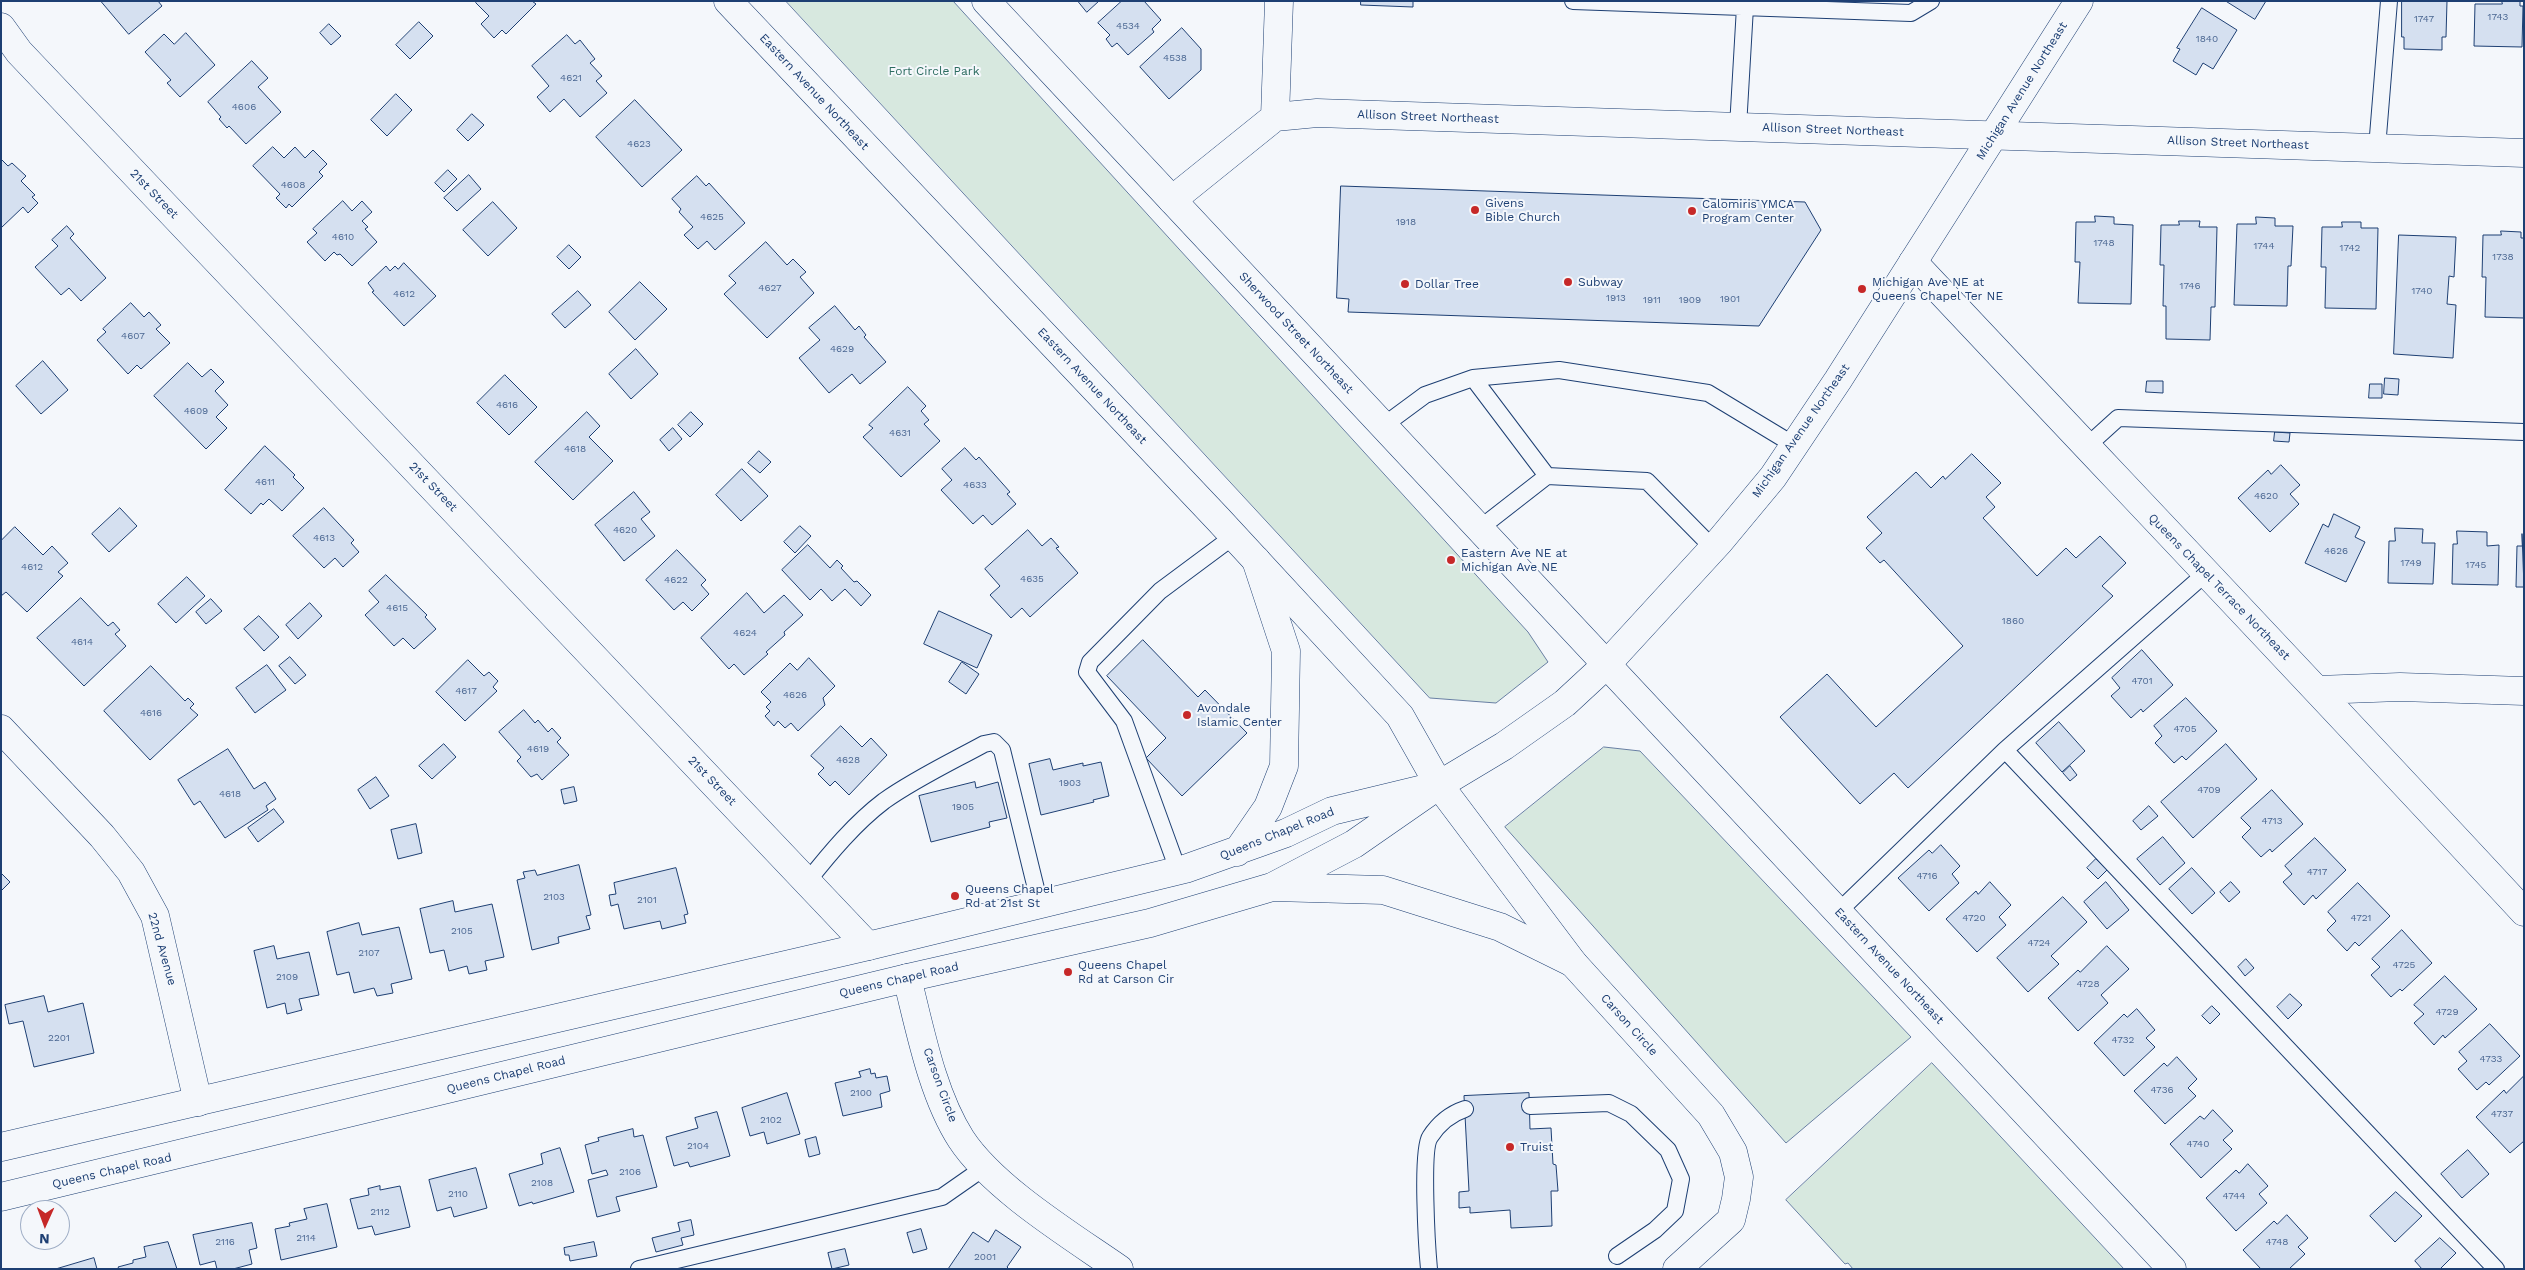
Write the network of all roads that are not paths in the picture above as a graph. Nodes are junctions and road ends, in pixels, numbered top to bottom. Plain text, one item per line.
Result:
1 (728, 1) edge
2 (986, 1) edge
3 (1279, 1) edge
4 (1574, 1) edge
5 (1931, 1) edge
6 (2079, 1) edge
7 (2389, 1) edge
8 (1745, 7) junction
9 (1, 27) edge
10 (1275, 117) junction
11 (1738, 127) junction
12 (1994, 135) junction
13 (2378, 148) junction
14 (2524, 154) edge
15 (1172, 200) junction
16 (1913, 262) junction
17 (1473, 378) junction
18 (1383, 426) junction
19 (2524, 432) edge
20 (1794, 445) junction
21 (2086, 447) junction
22 (1547, 476) junction
23 (1479, 529) junction
24 (1234, 536) junction
25 (1714, 548) junction
26 (1256, 560) junction
27 (2205, 574) junction
28 (1606, 665) junction
29 (2317, 690) junction
30 (2524, 691) edge
31 (1, 729) edge
32 (2005, 750) junction
33 (1438, 785) junction
34 (1237, 852) junction
35 (1178, 870) junction
36 (807, 882) junction
37 (1272, 887) junction
38 (1040, 905) junction
39 (1838, 912) junction
40 (2524, 912) edge
41 (868, 946) junction
42 (1573, 963) junction
43 (907, 978) junction
44 (198, 1102) junction
45 (1530, 1106) dead end
46 (1465, 1109) dead end
47 (1, 1147) edge
48 (985, 1167) junction
49 (1, 1197) edge
50 (1617, 1256) dead end
51 (1117, 1268) edge
52 (639, 1269) edge
53 (1429, 1269) edge
54 (1677, 1269) edge
55 (2172, 1269) edge
56 (2496, 1269) edge

1 - 24 street, Eastern Avenue Northeast
2 - 15 street, Sherwood Street Northeast
3 - 10 street
4 - 8 lane
5 - 8 lane
6 - 12 street, Michigan Avenue Northeast
7 - 13 lane
8 - 11 lane
9 - 36 street, 21st Street
10 - 11 street, Allison Street Northeast
10 - 15 street
11 - 12 street, Allison Street Northeast
12 - 13 street, Allison Street Northeast
12 - 16 street, Michigan Avenue Northeast
13 - 14 street, Allison Street Northeast
15 - 18 street, Sherwood Street Northeast
16 - 20 street, Michigan Avenue Northeast
16 - 21 street, Queens Chapel Terrace Northeast
17 - 18 lane
17 - 20 lane
17 - 22 lane
18 - 23 street, Sherwood Street Northeast
19 - 21 lane
20 - 25 street, Michigan Avenue Northeast
21 - 27 street, Queens Chapel Terrace Northeast
22 - 23 lane
22 - 25 lane
23 - 28 street, Sherwood Street Northeast
24 - 26 street, Eastern Avenue Northeast
24 - 35 lane
25 - 28 street, Michigan Avenue Northeast
26 - 33 street, Eastern Avenue Northeast
26 - 34 street
27 - 29 street, Queens Chapel Terrace Northeast
27 - 32 lane
28 - 33 street, Michigan Avenue Northeast
28 - 39 street, Eastern Avenue Northeast
29 - 30 street
29 - 40 street, Queens Chapel Terrace Northeast
31 - 44 street, 22nd Avenue
32 - 39 lane
32 - 56 lane
33 - 34 street, Queens Chapel Road
33 - 37 street, Queens Chapel Road
33 - 42 street, Carson Circle
34 - 35 street, Queens Chapel Road
35 - 38 street, Queens Chapel Road
36 - 38 lane
36 - 41 street, 21st Street
37 - 42 street
37 - 43 street, Queens Chapel Road
38 - 41 street, Queens Chapel Road
39 - 55 street, Eastern Avenue Northeast
41 - 44 street, Queens Chapel Road
42 - 54 street, Carson Circle
43 - 48 street, Carson Circle
43 - 49 street, Queens Chapel Road
44 - 47 street, Queens Chapel Road
45 - 50 lane
46 - 53 lane
48 - 51 street, Carson Circle
48 - 52 lane

